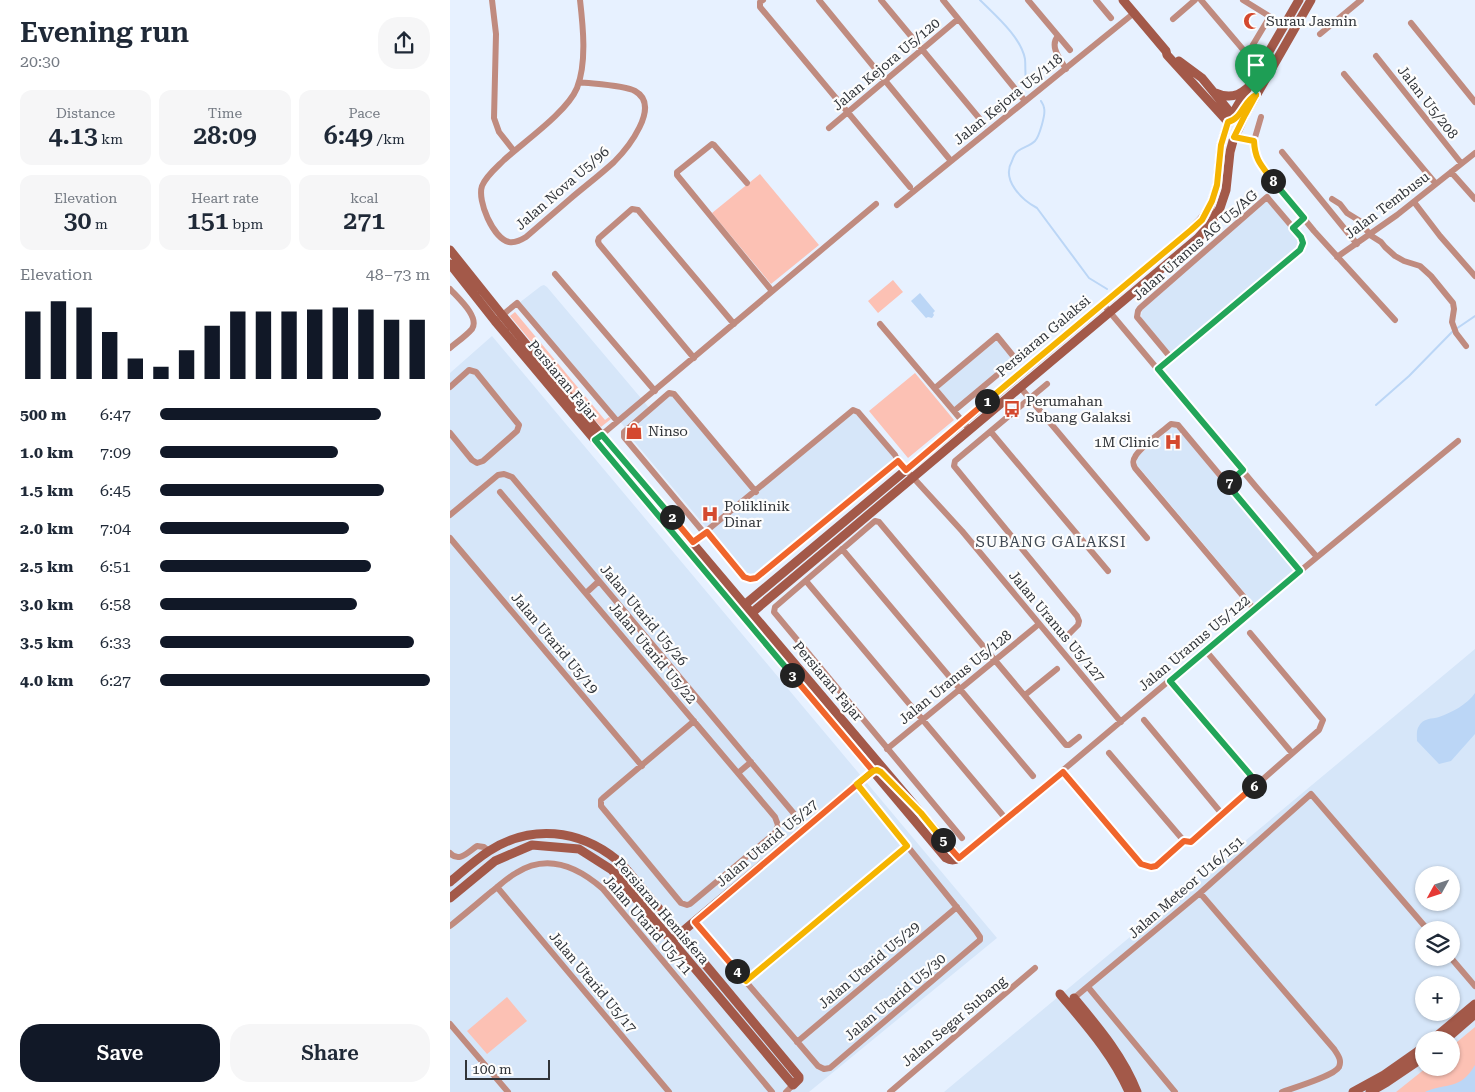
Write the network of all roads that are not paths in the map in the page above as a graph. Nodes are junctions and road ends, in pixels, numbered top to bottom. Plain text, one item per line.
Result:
1 (492, 0) edge
2 (580, 0) edge
3 (819, 0) edge
4 (881, 0) edge
5 (943, 0) edge
6 (1028, 0) edge
7 (1096, 0) edge
8 (1123, 0) edge
9 (1195, 0) edge
10 (1200, 0) edge
11 (1243, 0) edge
12 (1299, 0) edge
13 (1312, 0) edge
14 (1361, 0) edge
15 (761, 2) edge
16 (1134, 13) junction
17 (1111, 18) dead end
18 (958, 19) junction
19 (1173, 19) dead end
20 (1411, 23) dead end
21 (1320, 34) dead end
22 (1058, 36) junction
23 (922, 49) junction
24 (1070, 50) dead end
25 (1166, 51) junction
26 (1376, 56) dead end
27 (1066, 68) junction
28 (1344, 74) dead end
29 (886, 81) junction
30 (579, 82) junction
31 (1248, 87) junction
32 (1214, 91) junction
33 (1256, 95) junction
34 (1025, 101) junction
35 (1475, 102) edge
36 (848, 112) junction
37 (1261, 116) dead end
38 (1232, 118) junction
39 (984, 124) dead end
40 (829, 128) dead end
41 (1234, 137) junction
42 (1254, 141) junction
43 (514, 151) junction
44 (1230, 152) junction
45 (1282, 152) dead end
46 (1475, 153) edge
47 (951, 161) junction
48 (1461, 163) junction
49 (1450, 172) junction
50 (747, 183) dead end
51 (1436, 184) junction
52 (910, 187) dead end
53 (1332, 199) dead end
54 (1475, 200) edge
55 (1414, 202) junction
56 (876, 204) dead end
57 (897, 205) dead end
58 (1304, 218) junction
59 (1293, 228) junction
60 (1370, 235) junction
61 (1357, 244) junction
62 (450, 250) edge
63 (1337, 257) junction
64 (450, 264) edge
65 (555, 274) dead end
66 (1475, 276) edge
67 (450, 289) edge
68 (772, 291) junction
69 (1103, 304) junction
70 (1110, 313) junction
71 (499, 318) junction
72 (1395, 320) dead end
73 (734, 324) junction
74 (880, 324) dead end
75 (1466, 346) dead end
76 (450, 348) edge
77 (694, 358) junction
78 (1171, 358) junction
79 (1158, 369) junction
80 (1047, 384) dead end
81 (450, 387) edge
82 (1020, 387) junction
83 (934, 388) junction
84 (655, 391) junction
85 (1030, 399) junction
86 (954, 411) junction
87 (617, 421) junction
88 (963, 422) junction
89 (970, 430) junction
90 (992, 432) junction
91 (450, 433) edge
92 (598, 438) junction
93 (1458, 440) dead end
94 (898, 461) junction
95 (906, 470) junction
96 (1243, 470) junction
97 (913, 478) junction
98 (1227, 484) junction
99 (500, 492) dead end
100 (756, 492) junction
101 (450, 515) edge
102 (706, 533) junction
103 (450, 538) edge
104 (1147, 538) dead end
105 (693, 542) junction
106 (842, 549) junction
107 (1317, 557) junction
108 (1108, 571) dead end
109 (1300, 571) junction
110 (599, 581) junction
111 (806, 581) junction
112 (586, 593) junction
113 (742, 607) junction
114 (1254, 609) junction
115 (748, 615) junction
116 (1039, 624) junction
117 (1250, 633) dead end
118 (1068, 635) dead end
119 (1206, 651) junction
120 (996, 660) junction
121 (1057, 669) dead end
122 (1170, 681) junction
123 (960, 689) junction
124 (1024, 695) junction
125 (838, 715) junction
126 (922, 720) junction
127 (1144, 720) dead end
128 (694, 721) junction
129 (1121, 722) junction
130 (1078, 737) dead end
131 (887, 749) junction
132 (1109, 753) dead end
133 (1292, 753) junction
134 (751, 762) junction
135 (642, 766) junction
136 (873, 771) junction
137 (1063, 772) junction
138 (738, 773) junction
139 (1033, 776) dead end
140 (857, 784) junction
141 (1254, 784) junction
142 (921, 813) junction
143 (1222, 814) junction
144 (1006, 819) junction
145 (806, 828) junction
146 (962, 838) dead end
147 (1184, 841) junction
148 (907, 846) junction
149 (489, 851) junction
150 (450, 853) edge
151 (959, 858) junction
152 (451, 878) edge
153 (497, 887) junction
154 (462, 888) junction
155 (1200, 893) junction
156 (450, 898) edge
157 (957, 907) junction
158 (1420, 921) edge
159 (695, 922) junction
160 (450, 926) edge
161 (680, 934) junction
162 (671, 942) junction
163 (1458, 966) edge
164 (1035, 968) dead end
165 (746, 981) junction
166 (1475, 986) edge
167 (1088, 987) junction
168 (1060, 994) dead end
169 (1074, 998) joint
170 (1475, 1004) edge
171 (1475, 1014) edge
172 (450, 1024) edge
173 (1443, 1031) edge
174 (1455, 1031) edge
175 (797, 1042) junction
176 (1415, 1053) edge
177 (1415, 1063) edge
178 (794, 1084) junction
179 (508, 1092) edge
180 (669, 1092) edge
181 (772, 1092) edge
182 (786, 1092) edge
183 (890, 1092) edge
184 (1129, 1092) edge
185 (1137, 1092) edge
186 (1175, 1092) edge
187 (1282, 1092) edge
188 (1353, 1092) edge
189 (1370, 1092) edge

1 - 43 street
2 - 30 street
3 - 29 street
4 - 23 street
5 - 18 street
6 - 22 street
7 - 17 street
8 - 16 street
9 - 19 street
10 - 11 street
12 - 31 street, Persiaran Galaksi
13 - 33 street, Persiaran Galaksi
14 - 21 street
15 - 36 street
16 - 25 street
16 - 27 street, Jalan Kejora U5/118
18 - 23 street, Jalan Kejora U5/120
18 - 34 street
20 - 35 street
22 - 24 street
22 - 27 street
23 - 29 street, Jalan Kejora U5/120
23 - 39 street
25 - 32 street
25 - 38 street
26 - 48 street, Jalan U5/208
27 - 34 street, Jalan Kejora U5/118
28 - 51 street
29 - 36 street, Jalan Kejora U5/120
29 - 47 street
30 - 43 street
30 - 43 street, Jalan Nova U5/96
31 - 32 street
31 - 38 street, Persiaran Galaksi
32 - 38 street
33 - 38 street
33 - 41 street, Persiaran Galaksi
34 - 47 street, Jalan Kejora U5/118
36 - 40 street, Jalan Kejora U5/120
36 - 52 street
37 - 42 street
38 - 44 street
38 - 69 street, Persiaran Galaksi
41 - 42 street
41 - 44 street, Persiaran Galaksi
42 - 58 street
44 - 70 street, Persiaran Galaksi
45 - 61 street
46 - 48 street, Jalan Tembusu
47 - 57 street, Jalan Kejora U5/118
48 - 49 street, Jalan Tembusu
49 - 51 street, Jalan Tembusu
49 - 54 street, Jalan Tembusu
50 - 68 street
51 - 55 street, Jalan Tembusu
53 - 60 street
55 - 60 street, Jalan Tembusu
55 - 66 street
56 - 68 street
58 - 59 street
58 - 63 street
59 - 78 street
59 - 78 street, Jalan Uranus AG U5/AG
60 - 61 street, Jalan Tembusu
60 - 75 street
61 - 63 street, Jalan Tembusu
62 - 71 street
63 - 72 street
64 - 71 street, Persiaran Fajar
65 - 84 street
67 - 76 street
68 - 73 street
69 - 70 street
69 - 88 street, Persiaran Galaksi
70 - 79 street
70 - 82 street, Persiaran Galaksi
71 - 87 street
71 - 92 street, Persiaran Fajar
73 - 77 street
73 - 77 street
74 - 83 street
77 - 84 street
78 - 79 street
79 - 96 street
80 - 85 street
81 - 91 street
82 - 85 street
82 - 89 street, Persiaran Galaksi
83 - 86 street
83 - 86 street
84 - 87 street
85 - 90 street
85 - 104 street
86 - 88 street
87 - 92 street
88 - 89 street
88 - 95 street, Persiaran Galaksi
89 - 97 street, Persiaran Galaksi
90 - 108 street
90 - 118 street
92 - 105 street, Persiaran Fajar
92 - 113 street, Persiaran Fajar
93 - 107 street, Jalan Uranus U5/122
94 - 95 street, Jalan Uranus U5/127
94 - 100 street, Jalan Uranus U5/127
94 - 102 street
95 - 97 street, Jalan Uranus U5/127
95 - 113 street, Persiaran Galaksi
96 - 98 street
96 - 107 street
97 - 115 street, Persiaran Galaksi
97 - 116 street, Jalan Uranus U5/127
98 - 109 street
98 - 114 street
99 - 112 street, Jalan Utarid U5/22
100 - 102 street
100 - 102 street
101 - 110 street, Jalan Utarid U5/26
102 - 105 street
103 - 135 street, Jalan Utarid U5/19
105 - 113 street, Persiaran Fajar
106 - 111 street
106 - 120 street
106 - 123 street
107 - 109 street, Jalan Uranus U5/122
109 - 114 street, Jalan Uranus U5/122
110 - 112 street
110 - 134 street, Jalan Utarid U5/26
111 - 126 street
111 - 131 street
112 - 128 street, Jalan Utarid U5/22
113 - 115 street, Persiaran Fajar
114 - 119 street, Jalan Uranus U5/122
115 - 125 street, Persiaran Fajar
115 - 136 street, Persiaran Fajar
116 - 120 street, Jalan Uranus U5/128
116 - 129 street, Jalan Uranus U5/127
117 - 133 street
119 - 122 street, Jalan Uranus U5/122
119 - 133 street
120 - 123 street, Jalan Uranus U5/128
120 - 124 street
121 - 124 street
122 - 129 street, Jalan Uranus U5/122
122 - 141 street
123 - 126 street, Jalan Uranus U5/128
123 - 139 street
124 - 130 street
125 - 136 street
125 - 142 street, Persiaran Fajar
126 - 131 street, Jalan Uranus U5/128
126 - 144 street
127 - 143 street
128 - 135 street
128 - 138 street, Jalan Utarid U5/22
129 - 137 street, Jalan Uranus U5/122
131 - 146 street
132 - 147 street
133 - 141 street
134 - 138 street
134 - 145 street, Jalan Utarid U5/26
135 - 138 street, Jalan Utarid U5/22
136 - 140 street, Jalan Utarid U5/27
136 - 142 street
136 - 151 street, Persiaran Fajar
137 - 144 street, Jalan Uranus U5/122
137 - 147 street
140 - 145 street, Jalan Utarid U5/27
140 - 148 street
141 - 143 street
142 - 151 street, Persiaran Fajar
143 - 147 street
144 - 151 street, Jalan Uranus U5/122
145 - 159 street, Jalan Utarid U5/27
148 - 157 street
148 - 165 street
149 - 150 street
149 - 152 street, Persiaran Hemisfera
149 - 161 street, Persiaran Hemisfera
152 - 154 street
153 - 160 street, Jalan Utarid U5/11
153 - 180 street, Jalan Utarid U5/17
153 - 181 street, Jalan Utarid U5/11
154 - 156 street, Persiaran Hemisfera
154 - 162 street, Persiaran Hemisfera
155 - 158 street, Jalan Meteor U16/151
155 - 167 street, Jalan Meteor U16/151
155 - 187 street
157 - 175 street, Jalan Utarid U5/29
157 - 175 street, Jalan Utarid U5/30
159 - 161 street, Jalan Utarid U5/27
159 - 165 street
161 - 162 street, Jalan Utarid U5/27
161 - 178 street, Persiaran Hemisfera
162 - 178 street, Persiaran Hemisfera
163 - 166 street
164 - 183 street, Jalan Segar Subang
165 - 175 street
167 - 169 street, Jalan Meteor U16/151
167 - 186 street
168 - 184 street
169 - 185 street
170 - 173 street
171 - 174 street
172 - 179 street
176 - 188 street
177 - 189 street
178 - 182 street

